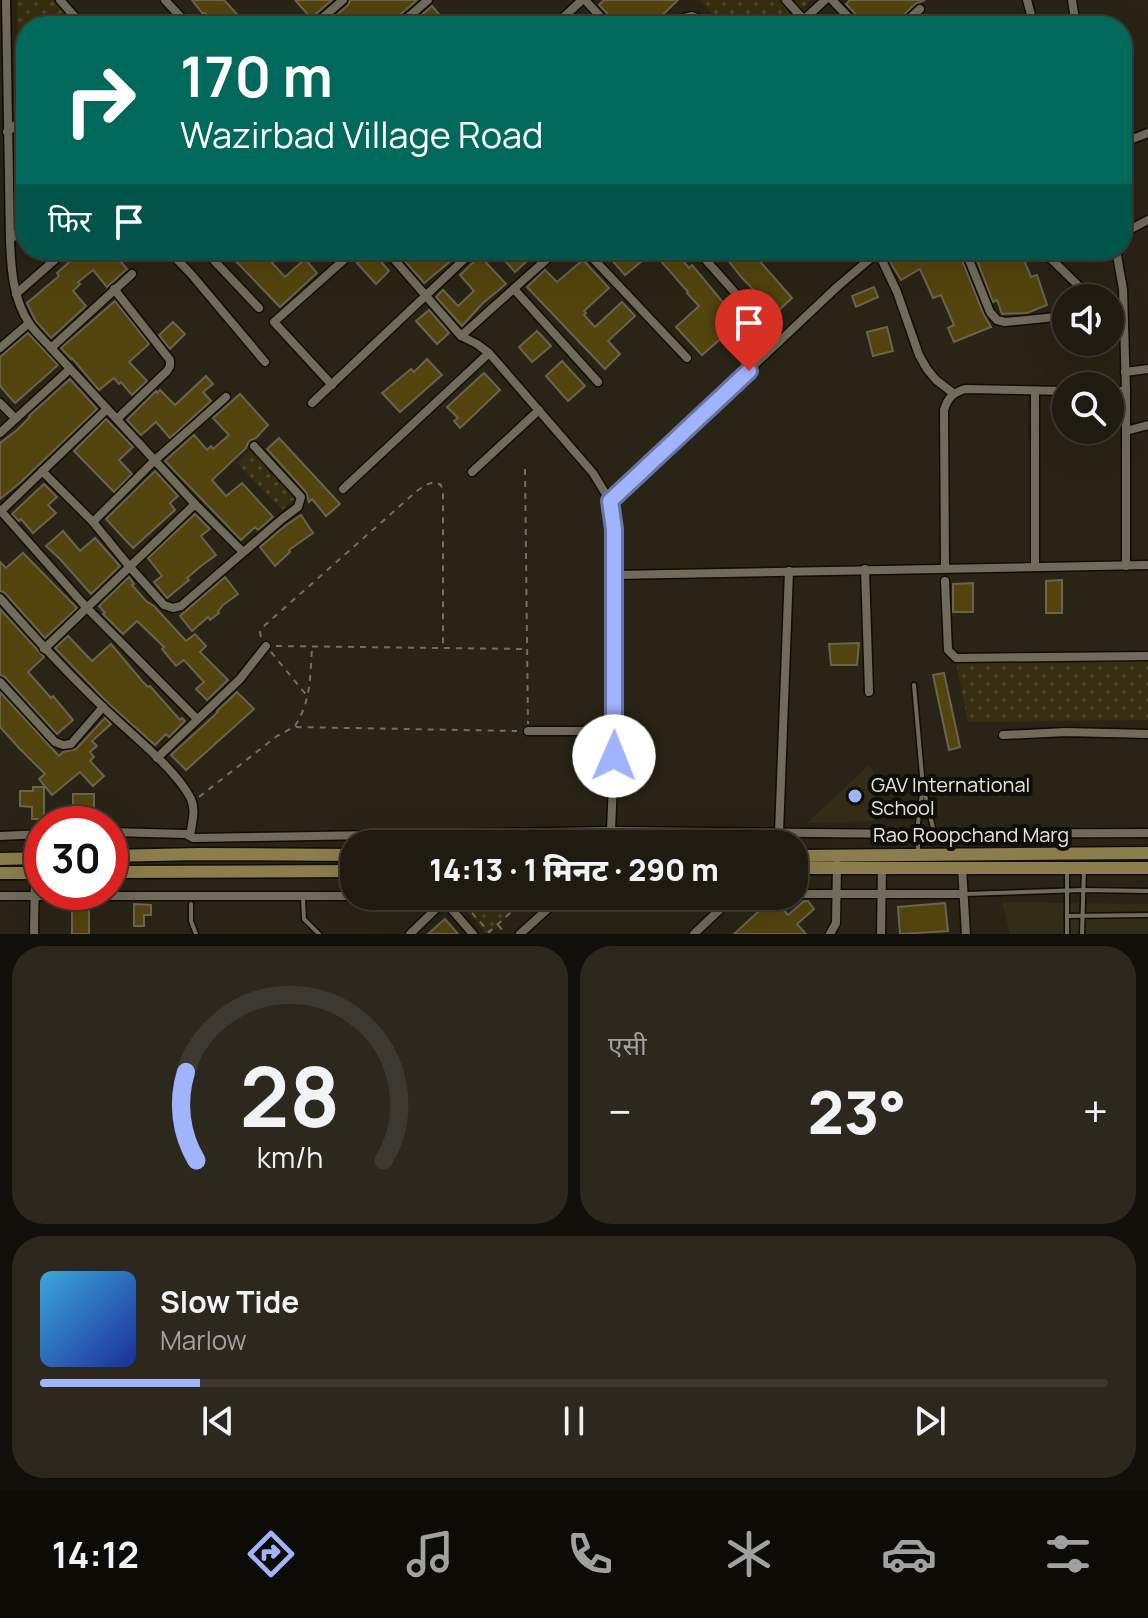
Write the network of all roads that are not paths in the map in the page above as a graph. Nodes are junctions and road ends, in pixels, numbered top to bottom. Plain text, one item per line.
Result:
1 (6, 0) edge
2 (60, 0) edge
3 (165, 0) edge
4 (343, 0) edge
5 (428, 0) edge
6 (583, 0) edge
7 (825, 0) edge
8 (832, 0) edge
9 (920, 9) dead end
10 (74, 16) edge
11 (180, 16) edge
12 (325, 16) edge
13 (410, 16) edge
14 (565, 16) edge
15 (599, 16) edge
16 (808, 16) edge
17 (847, 16) edge
18 (912, 16) edge
19 (16, 125) edge
20 (7, 132) junction
21 (16, 234) edge
22 (10, 240) junction
23 (55, 260) edge
24 (178, 260) edge
25 (213, 260) edge
26 (344, 260) edge
27 (394, 260) edge
28 (463, 260) edge
29 (546, 260) edge
30 (594, 260) edge
31 (706, 260) edge
32 (868, 260) edge
33 (880, 260) edge
34 (969, 260) edge
35 (1052, 260) edge
36 (1119, 260) edge
37 (11, 263) junction
38 (0, 264) edge
39 (132, 274) dead end
40 (1077, 284) edge
41 (1122, 284) edge
42 (114, 289) junction
43 (514, 289) junction
44 (16, 294) junction
45 (425, 296) junction
46 (259, 308) dead end
47 (1052, 317) edge
48 (29, 323) junction
49 (461, 336) junction
50 (1124, 340) edge
51 (779, 342) junction
52 (0, 348) edge
53 (51, 348) junction
54 (489, 353) junction
55 (687, 358) dead end
56 (265, 362) dead end
57 (70, 369) junction
58 (1148, 369) edge
59 (1125, 372) junction
60 (598, 382) dead end
61 (332, 385) junction
62 (1035, 391) junction
63 (1052, 391) edge
64 (1126, 391) joint
65 (953, 393) junction
66 (226, 397) dead end
67 (0, 403) edge
68 (312, 403) dead end
69 (107, 409) junction
70 (539, 410) junction
71 (15, 418) junction
72 (117, 419) junction
73 (1148, 425) edge
74 (1126, 431) junction
75 (0, 433) edge
76 (254, 446) dead end
77 (155, 460) junction
78 (42, 471) junction
79 (472, 472) dead end
80 (343, 489) dead end
81 (610, 501) junction
82 (195, 504) junction
83 (0, 511) edge
84 (93, 522) junction
85 (243, 552) junction
86 (1148, 565) edge
87 (129, 566) junction
88 (1035, 566) junction
89 (1126, 566) junction
90 (945, 568) junction
91 (865, 569) junction
92 (789, 571) junction
93 (614, 575) junction
94 (945, 581) joint
95 (0, 598) edge
96 (86, 607) junction
97 (266, 646) road end
98 (44, 649) junction
99 (1148, 656) edge
100 (0, 682) edge
101 (914, 685) dead end
102 (869, 692) dead end
103 (103, 707) junction
104 (197, 719) junction
105 (528, 731) road end
106 (615, 731) junction
107 (1148, 734) edge
108 (1003, 735) dead end
109 (157, 758) junction
110 (923, 787) junction
111 (611, 830) edge
112 (779, 830) edge
113 (128, 833) edge
114 (808, 833) edge
115 (1148, 833) edge
116 (340, 834) edge
117 (919, 834) junction
118 (935, 834) junction
119 (24, 835) edge
120 (0, 836) edge
121 (192, 836) junction
122 (1148, 853) edge
123 (199, 854) junction
124 (340, 855) edge
125 (918, 855) junction
126 (128, 856) edge
127 (4, 857) edge
128 (24, 858) edge
129 (808, 858) edge
130 (837, 862) junction
131 (808, 866) edge
132 (882, 868) junction
133 (962, 868) junction
134 (1084, 868) junction
135 (1148, 868) edge
136 (1067, 869) junction
137 (340, 871) edge
138 (128, 872) edge
139 (0, 873) edge
140 (20, 873) junction
141 (24, 873) edge
142 (0, 881) edge
143 (1083, 890) junction
144 (1067, 891) junction
145 (1148, 891) edge
146 (837, 893) junction
147 (808, 894) edge
148 (881, 894) junction
149 (963, 894) junction
150 (0, 896) edge
151 (24, 896) edge
152 (303, 896) junction
153 (340, 896) edge
154 (128, 898) edge
155 (191, 900) junction
156 (33, 910) edge
157 (432, 910) edge
158 (452, 910) edge
159 (547, 910) edge
160 (719, 910) edge
161 (1148, 915) edge
162 (1067, 916) junction
163 (1083, 916) junction
164 (34, 934) edge
165 (196, 934) edge
166 (319, 934) edge
167 (410, 934) edge
168 (473, 934) edge
169 (520, 934) edge
170 (694, 934) edge
171 (830, 934) edge
172 (881, 934) edge
173 (966, 934) edge
174 (1067, 934) edge
175 (1082, 934) edge

1 - 20 street
2 - 10 street
3 - 11 street
4 - 12 street
5 - 13 street
6 - 14 street
6 - 15 street
7 - 16 street
8 - 17 street
9 - 18 street
19 - 20 street
20 - 22 street
21 - 22 street
22 - 37 street
23 - 44 street
24 - 56 street
25 - 46 street
26 - 61 street
27 - 45 street
28 - 45 street
29 - 43 street
30 - 55 street
31 - 51 street
32 - 51 street
33 - 65 street
34 - 47 street
35 - 40 street
36 - 41 street
37 - 38 street
37 - 44 street
39 - 42 street
42 - 53 street
42 - 72 street
43 - 49 street
43 - 60 street
44 - 48 street
45 - 49 street
45 - 61 street
48 - 52 street
48 - 53 street
49 - 54 street
50 - 59 street
51 - 81 street
53 - 57 street
54 - 70 street
54 - 80 street
57 - 69 street
57 - 71 street
58 - 59 street
59 - 64 street
61 - 68 street
62 - 63 street
62 - 65 street
62 - 88 street
64 - 74 street
65 - 90 street
66 - 77 street
67 - 71 street
69 - 72 street
69 - 78 street
70 - 79 street
70 - 81 street
71 - 75 street
72 - 77 street
73 - 74 street
74 - 89 street
76 - 85 street
77 - 82 street
77 - 84 street
78 - 83 street
78 - 84 street
81 - 93 street
82 - 85 street
82 - 87 street
83 - 96 street
84 - 87 street
85 - 87 street
86 - 89 street
87 - 96 street
88 - 89 street
88 - 90 street
90 - 91 street
90 - 94 lane
91 - 92 street
91 - 102 street
92 - 93 street
92 - 112 street
93 - 106 street
94 - 99 street
95 - 98 street
96 - 98 street
96 - 104 street
97 - 104 street
98 - 103 street
100 - 103 street
101 - 110 lane
103 - 109 street
104 - 109 street
105 - 106 street
106 - 111 street
107 - 108 street
109 - 121 street
110 - 117 lane
110 - 118 lane
113 - 121 street
114 - 117 street
115 - 118 street
116 - 121 street
117 - 118 street
117 - 125 lane
119 - 120 street
121 - 123 street
122 - 125 main road, Rao Roopchand Marg
123 - 124 main road
123 - 126 main road
125 - 130 main road, Rao Roopchand Marg
127 - 128 main road
129 - 130 main road, Rao Roopchand Marg
130 - 131 main road, Rao Roopchand Marg
130 - 132 main road, Rao Roopchand Marg
130 - 146 street
132 - 133 main road, Rao Roopchand Marg
132 - 148 street
133 - 136 main road, Rao Roopchand Marg
133 - 149 street
134 - 135 main road, Rao Roopchand Marg
134 - 136 main road, Rao Roopchand Marg
134 - 143 lane
136 - 144 lane
137 - 138 main road
139 - 140 main road
140 - 141 main road
140 - 142 main road
143 - 144 lane
143 - 145 lane
143 - 163 lane
144 - 149 lane
144 - 162 lane
146 - 147 street
146 - 148 street
146 - 171 street
148 - 149 street
148 - 172 street
149 - 173 street
150 - 151 street
152 - 153 street
152 - 155 street
152 - 166 lane
154 - 155 street
155 - 165 lane
156 - 164 street
157 - 167 street
158 - 168 street
159 - 169 street
160 - 170 street
161 - 163 lane
162 - 163 lane
162 - 174 lane
163 - 175 lane

